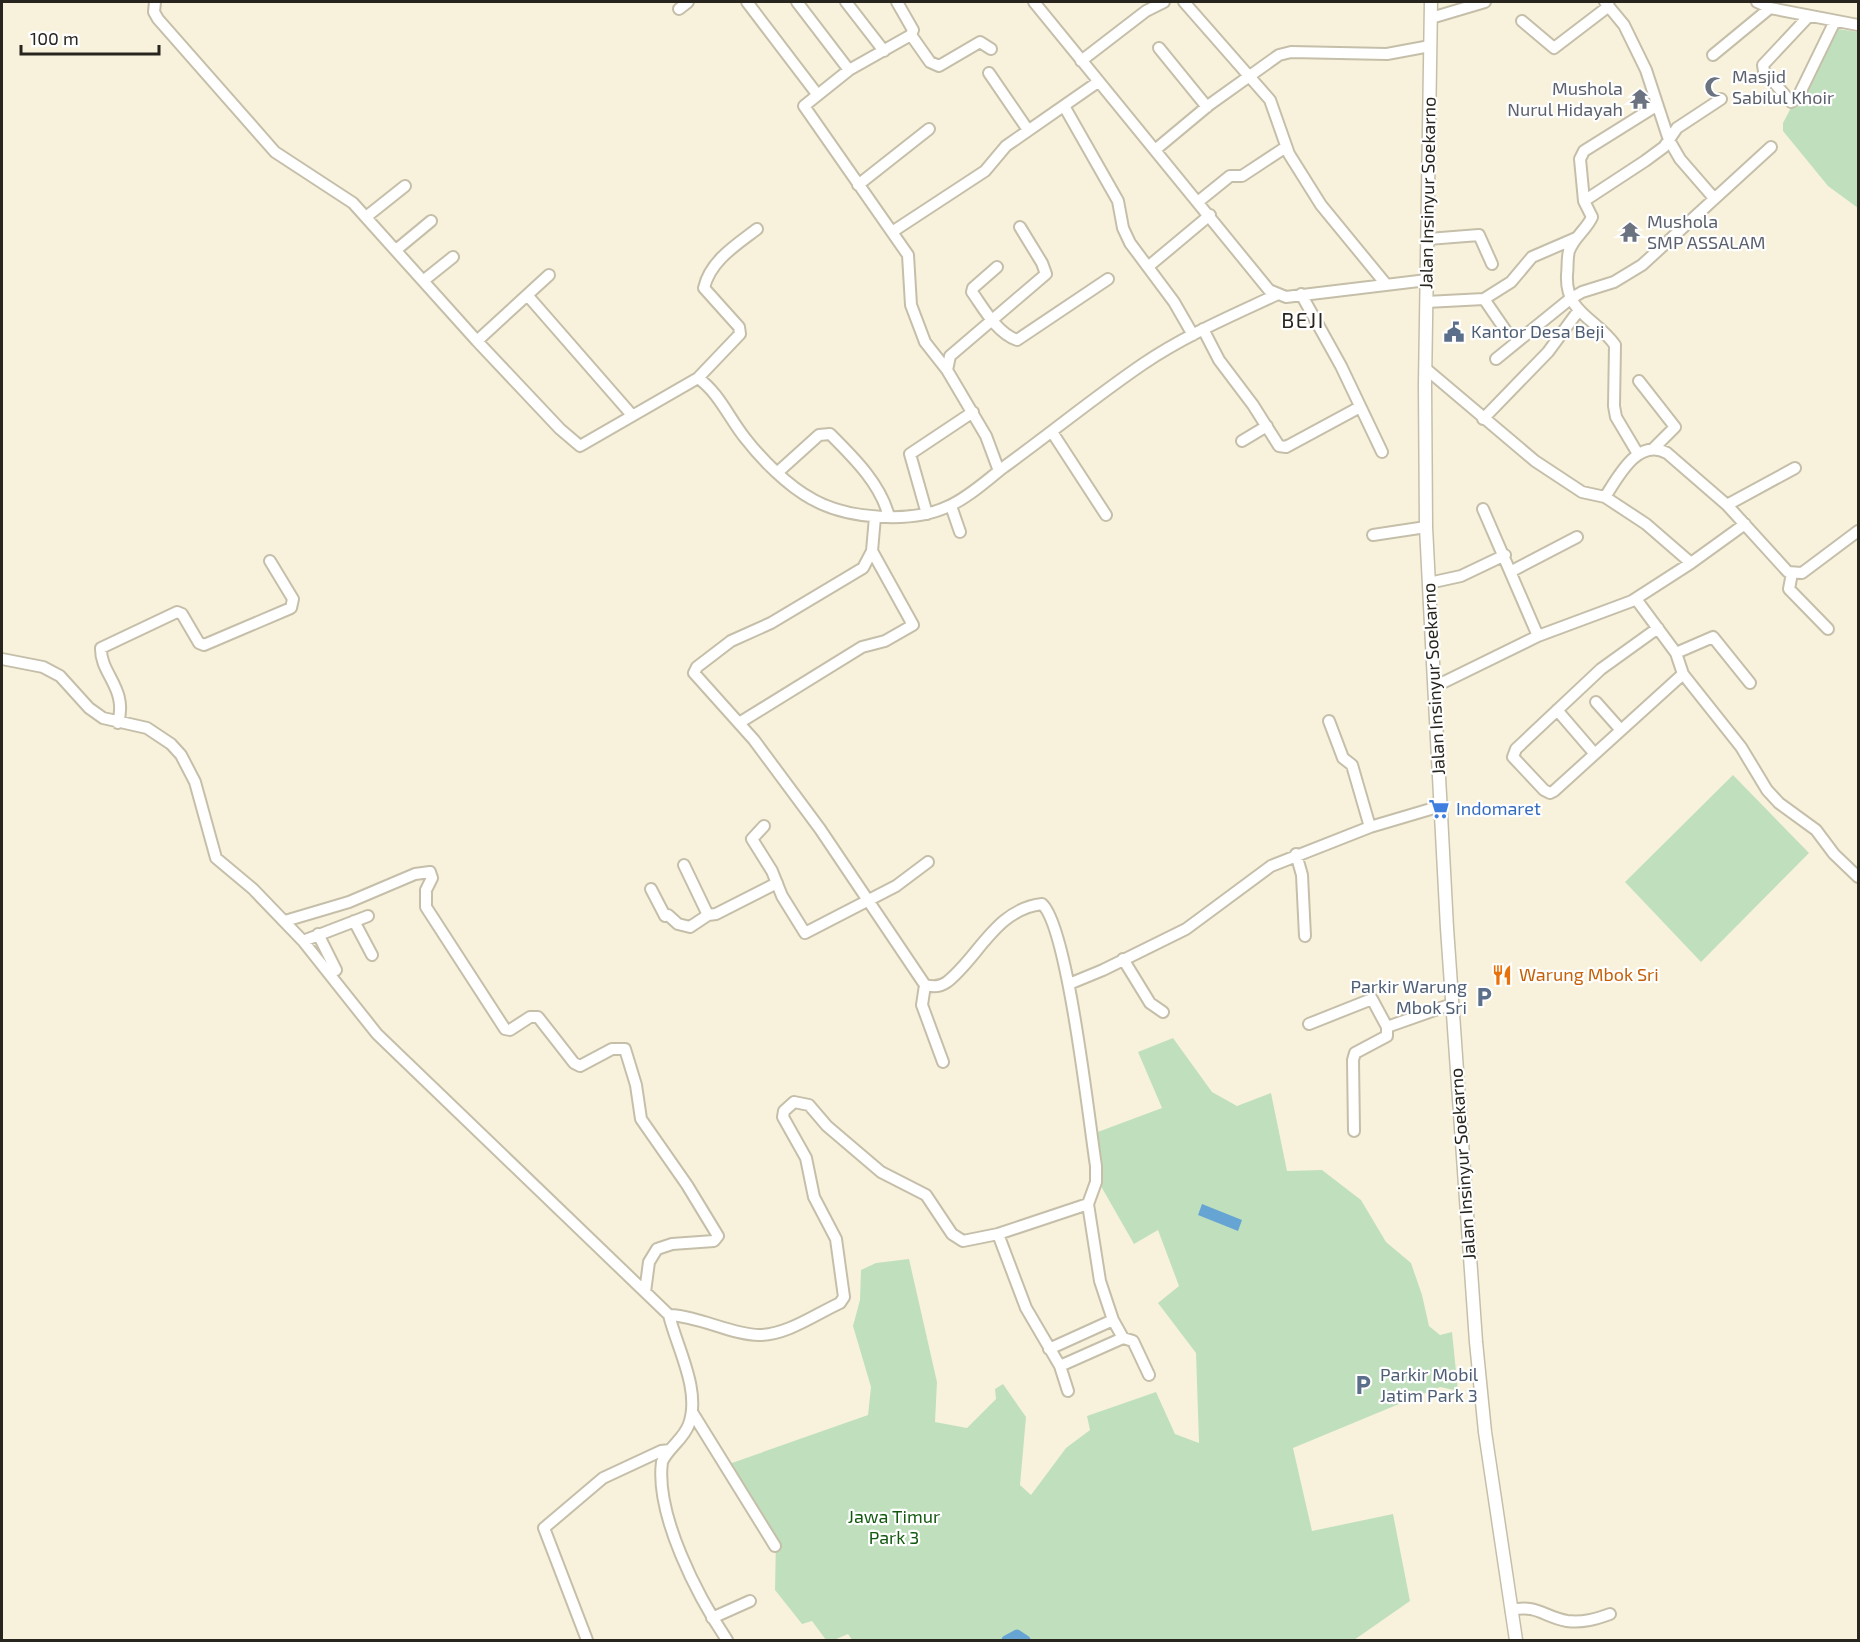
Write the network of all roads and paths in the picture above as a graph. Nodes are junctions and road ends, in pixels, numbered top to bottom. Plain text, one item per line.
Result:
1 (155, 2) edge
2 (750, 2) edge
3 (797, 2) edge
4 (846, 2) edge
5 (897, 2) edge
6 (1034, 2) edge
7 (1164, 2) edge
8 (1184, 2) edge
9 (1431, 2) edge
10 (1485, 2) edge
11 (1757, 2) edge
12 (1607, 4) edge
13 (1770, 8) junction
14 (1808, 17) junction
15 (1431, 18) junction
16 (1521, 21) dead end
17 (1834, 21) junction
18 (1858, 25) edge
19 (911, 35) junction
20 (1430, 46) junction
21 (1159, 48) dead end
22 (991, 50) dead end
23 (884, 51) junction
24 (1713, 55) dead end
25 (1082, 61) junction
26 (849, 70) junction
27 (989, 73) dead end
28 (1250, 77) junction
29 (1098, 82) junction
30 (817, 94) junction
31 (1721, 99) dead end
32 (1064, 106) junction
33 (1656, 106) junction
34 (1207, 107) junction
35 (929, 129) dead end
36 (1028, 130) junction
37 (1669, 140) junction
38 (1286, 147) junction
39 (1771, 147) dead end
40 (1155, 150) junction
41 (858, 185) junction
42 (405, 186) dead end
43 (1713, 197) junction
44 (1199, 201) junction
45 (1584, 201) junction
46 (1210, 215) junction
47 (366, 217) junction
48 (431, 221) dead end
49 (1020, 227) dead end
50 (757, 229) dead end
51 (892, 232) junction
52 (1428, 238) junction
53 (1576, 238) junction
54 (396, 250) junction
55 (453, 257) dead end
56 (1492, 264) dead end
57 (1149, 266) junction
58 (997, 267) dead end
59 (549, 275) dead end
60 (1108, 279) dead end
61 (1427, 280) junction
62 (423, 281) junction
63 (1385, 283) junction
64 (1301, 294) junction
65 (1276, 295) junction
66 (528, 296) junction
67 (1570, 298) junction
68 (1485, 299) junction
69 (1426, 302) junction
70 (1579, 310) junction
71 (992, 320) junction
72 (1203, 329) junction
73 (1506, 331) dead end
74 (1193, 335) junction
75 (477, 341) junction
76 (1496, 359) dead end
77 (1425, 368) junction
78 (947, 370) junction
79 (698, 378) junction
80 (1639, 381) dead end
81 (1360, 407) junction
82 (973, 412) junction
83 (632, 414) junction
84 (1483, 419) junction
85 (1267, 426) junction
86 (1052, 432) junction
87 (1242, 441) dead end
88 (1653, 449) junction
89 (1382, 452) dead end
90 (1638, 454) junction
91 (1795, 468) dead end
92 (999, 471) junction
93 (778, 472) junction
94 (1605, 497) junction
95 (1726, 505) junction
96 (951, 506) junction
97 (1484, 509) dead end
98 (927, 514) junction
99 (1106, 515) dead end
100 (875, 517) junction
101 (889, 517) junction
102 (1745, 524) junction
103 (1426, 527) junction
104 (1858, 531) edge
105 (960, 532) dead end
106 (1373, 535) dead end
107 (1577, 537) dead end
108 (872, 551) junction
109 (1505, 555) junction
110 (270, 561) dead end
111 (1691, 563) junction
112 (1512, 572) junction
113 (1792, 573) junction
114 (1429, 583) junction
115 (1636, 599) junction
116 (1658, 628) junction
117 (1828, 629) dead end
118 (1538, 636) junction
119 (1676, 653) junction
120 (2, 659) edge
121 (1683, 674) junction
122 (1750, 683) dead end
123 (1436, 686) junction
124 (1596, 702) dead end
125 (1557, 710) junction
126 (1329, 721) dead end
127 (118, 723) junction
128 (739, 723) junction
129 (1620, 729) junction
130 (1594, 753) junction
131 (1441, 806) junction
132 (764, 826) dead end
133 (1370, 826) junction
134 (1296, 855) junction
135 (928, 862) dead end
136 (684, 866) dead end
137 (1858, 877) edge
138 (777, 883) junction
139 (651, 889) dead end
140 (869, 900) junction
141 (712, 914) junction
142 (368, 916) dead end
143 (285, 921) junction
144 (354, 921) junction
145 (318, 934) junction
146 (1305, 936) dead end
147 (303, 940) junction
148 (372, 955) dead end
149 (1123, 959) junction
150 (336, 970) dead end
151 (1069, 984) junction
152 (925, 985) junction
153 (1452, 1004) junction
154 (1163, 1012) dead end
155 (1310, 1024) dead end
156 (1387, 1027) junction
157 (943, 1062) dead end
158 (1354, 1131) dead end
159 (1088, 1204) junction
160 (998, 1234) junction
161 (645, 1292) junction
162 (669, 1315) junction
163 (1113, 1320) junction
164 (1123, 1338) junction
165 (1049, 1349) junction
166 (1060, 1366) junction
167 (1149, 1375) dead end
168 (1068, 1391) dead end
169 (692, 1412) junction
170 (670, 1450) junction
171 (776, 1546) dead end
172 (750, 1601) dead end
173 (1511, 1610) junction
174 (1610, 1614) dead end
175 (712, 1618) junction
176 (587, 1641) edge
177 (727, 1641) edge
178 (1516, 1641) edge

1 - 47 street
2 - 30 street
3 - 26 street
4 - 23 street
5 - 19 street
6 - 25 street
7 - 25 street
8 - 28 street
9 - 15 main road, Jalan Insinyur Soekarno
10 - 15 street
11 - 13 street
12 - 16 street
12 - 33 street
13 - 14 street
13 - 24 street
14 - 17 street
14 - 17 street
15 - 20 main road, Jalan Insinyur Soekarno
17 - 18 street
19 - 22 street
19 - 23 street
20 - 28 street
20 - 52 main road, Jalan Insinyur Soekarno
21 - 34 street
23 - 26 street
25 - 29 street
26 - 30 street
27 - 36 street
28 - 34 street
28 - 38 street
29 - 32 street
29 - 40 street
30 - 41 street
31 - 37 street
32 - 36 street
32 - 57 street
33 - 37 street
33 - 45 street
34 - 40 street
35 - 41 street
36 - 51 street
37 - 43 street
37 - 45 street
38 - 44 street
38 - 63 street
39 - 43 street
40 - 44 street
41 - 51 street
42 - 47 street
43 - 67 street
44 - 46 street
45 - 53 street
46 - 57 street
46 - 65 street
47 - 54 street
48 - 54 street
49 - 71 street
50 - 79 street
51 - 78 street
52 - 56 street
52 - 61 main road, Jalan Insinyur Soekarno
53 - 67 street
53 - 68 street
54 - 62 street
55 - 62 street
57 - 74 street
58 - 71 street
59 - 66 street
60 - 71 street
61 - 63 street
61 - 69 main road, Jalan Insinyur Soekarno
62 - 75 street
63 - 64 street
64 - 65 street
64 - 81 street
65 - 72 street
66 - 75 street
66 - 83 street
67 - 70 street
67 - 76 street
68 - 69 street
68 - 73 street
69 - 77 main road, Jalan Insinyur Soekarno
70 - 84 street
70 - 90 street
71 - 78 street
72 - 74 street
72 - 85 street
74 - 86 street
75 - 83 street
77 - 84 street
77 - 103 main road, Jalan Insinyur Soekarno
78 - 82 street
79 - 83 street
79 - 93 street
80 - 88 street
81 - 85 street
81 - 89 street
82 - 92 street
82 - 98 street
84 - 94 street
85 - 87 street
86 - 92 street
86 - 99 street
88 - 90 street
88 - 95 street
90 - 94 street
91 - 95 street
92 - 96 street
93 - 100 street
93 - 101 street
94 - 111 street
95 - 102 street
96 - 98 street
96 - 105 street
97 - 109 street
98 - 101 street
100 - 101 street
100 - 108 street
102 - 111 street
102 - 113 street
103 - 106 street
103 - 114 main road, Jalan Insinyur Soekarno
104 - 113 street
107 - 112 street
108 - 128 street
108 - 128 street
109 - 112 street
109 - 114 street
110 - 127 street
111 - 115 street
112 - 118 street
113 - 117 street
114 - 123 main road, Jalan Insinyur Soekarno
115 - 116 street
115 - 118 street
116 - 119 street
116 - 125 street
118 - 123 street
119 - 121 street
119 - 122 street
120 - 127 street
121 - 129 street
121 - 137 street
123 - 131 main road, Jalan Insinyur Soekarno
124 - 129 street
125 - 130 street
125 - 130 street
126 - 133 street
127 - 143 street
128 - 140 street
129 - 130 street
131 - 133 street
131 - 153 main road, Jalan Insinyur Soekarno
132 - 138 street
133 - 134 street
134 - 146 street
134 - 149 street
135 - 140 street
136 - 141 street
138 - 140 street
138 - 141 street
139 - 141 street
140 - 152 street
142 - 144 street
143 - 147 street
143 - 161 street
144 - 145 street
144 - 148 street
145 - 147 street
145 - 150 street
147 - 161 street
149 - 151 street
149 - 154 street
151 - 152 street
151 - 159 street
152 - 157 street
153 - 156 street
153 - 173 main road, Jalan Insinyur Soekarno
155 - 156 street
156 - 158 street
159 - 160 street
159 - 163 street
160 - 162 street
160 - 165 street
161 - 162 street
162 - 169 street
163 - 164 street
163 - 165 street
164 - 166 street
164 - 167 street
165 - 166 street
166 - 168 street
169 - 170 street
169 - 171 street
170 - 175 street
170 - 176 street
172 - 175 street
173 - 174 street
173 - 178 main road, Jalan Insinyur Soekarno
175 - 177 street

